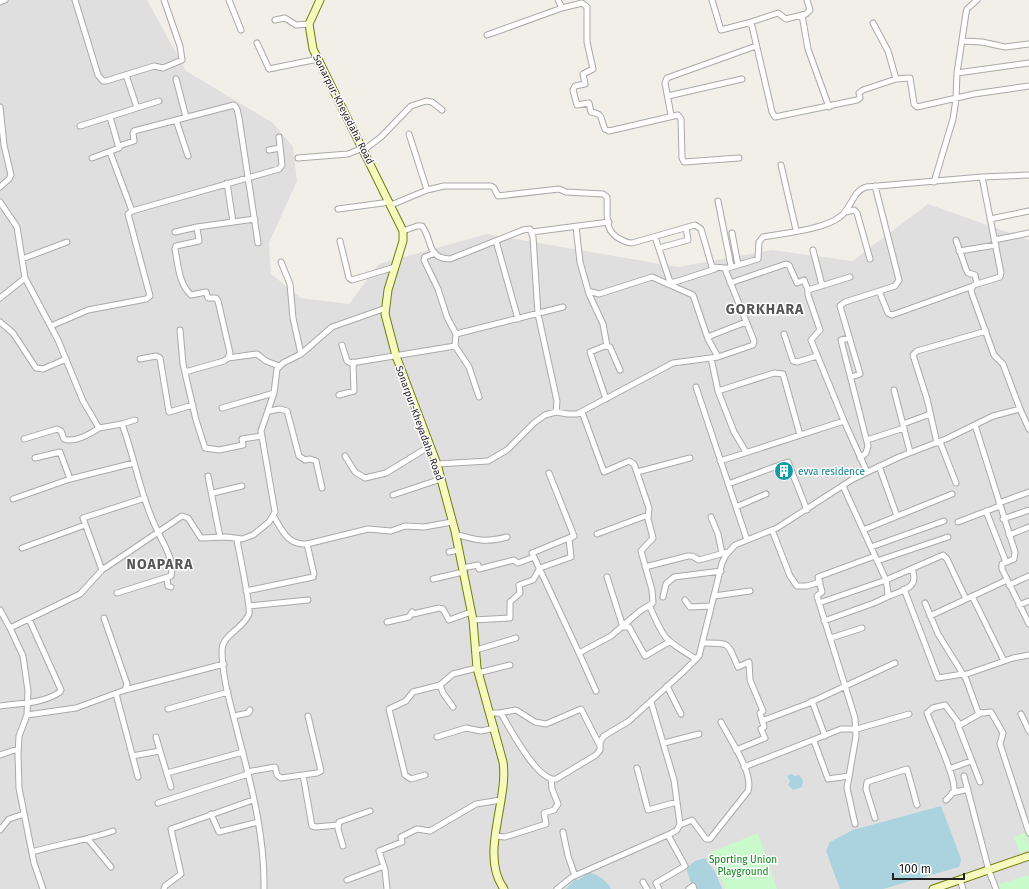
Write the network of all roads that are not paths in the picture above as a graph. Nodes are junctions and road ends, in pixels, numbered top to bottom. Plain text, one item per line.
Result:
1 (5, 0) edge
2 (75, 0) edge
3 (164, 0) edge
4 (229, 0) edge
5 (320, 0) edge
6 (558, 0) edge
7 (712, 0) edge
8 (807, 0) edge
9 (977, 0) edge
10 (0, 2) edge
11 (575, 2) edge
12 (562, 8) junction
13 (802, 15) junction
14 (275, 20) dead end
15 (748, 23) junction
16 (873, 23) dead end
17 (308, 24) junction
18 (241, 30) dead end
19 (487, 35) dead end
20 (963, 41) junction
21 (257, 43) dead end
22 (1029, 44) edge
23 (756, 46) junction
24 (318, 59) junction
25 (1029, 63) edge
26 (957, 74) junction
27 (126, 75) junction
28 (176, 79) dead end
29 (742, 79) dead end
30 (896, 79) junction
31 (1029, 86) edge
32 (668, 96) junction
33 (956, 99) junction
34 (159, 101) dead end
35 (0, 107) edge
36 (829, 107) junction
37 (137, 108) junction
38 (442, 110) dead end
39 (671, 115) junction
40 (110, 116) junction
41 (186, 117) junction
42 (176, 120) junction
43 (80, 126) dead end
44 (410, 134) dead end
45 (279, 137) dead end
46 (119, 146) junction
47 (280, 148) junction
48 (363, 149) junction
49 (269, 150) dead end
50 (110, 152) junction
51 (188, 156) dead end
52 (92, 158) dead end
53 (298, 158) dead end
54 (739, 158) dead end
55 (782, 166) dead end
56 (1029, 175) edge
57 (249, 178) junction
58 (982, 178) junction
59 (934, 182) junction
60 (227, 183) junction
61 (874, 186) junction
62 (0, 187) edge
63 (427, 190) junction
64 (718, 201) dead end
65 (0, 202) edge
66 (391, 203) junction
67 (338, 209) dead end
68 (132, 211) junction
69 (1029, 211) edge
70 (846, 212) junction
71 (255, 219) junction
72 (990, 219) junction
73 (234, 222) junction
74 (609, 222) junction
75 (576, 226) junction
76 (197, 227) junction
77 (686, 228) junction
78 (796, 230) junction
79 (403, 231) junction
80 (175, 232) dead end
81 (532, 232) junction
82 (732, 233) dead end
83 (1029, 233) edge
84 (655, 237) junction
85 (956, 240) dead end
86 (340, 241) dead end
87 (496, 241) junction
88 (68, 242) dead end
89 (995, 242) junction
90 (258, 243) dead end
91 (659, 248) junction
92 (813, 250) dead end
93 (959, 251) junction
94 (435, 253) junction
95 (22, 259) junction
96 (870, 259) dead end
97 (281, 262) dead end
98 (738, 265) junction
99 (395, 267) junction
100 (728, 267) junction
101 (715, 269) junction
102 (850, 277) dead end
103 (25, 278) junction
104 (730, 283) junction
105 (822, 285) junction
106 (976, 285) junction
107 (808, 290) junction
108 (588, 291) junction
109 (879, 291) junction
110 (0, 298) edge
111 (563, 307) dead end
112 (386, 308) junction
113 (538, 314) junction
114 (518, 319) junction
115 (0, 322) edge
116 (746, 322) junction
117 (51, 326) junction
118 (180, 330) dead end
119 (986, 331) junction
120 (456, 334) junction
121 (784, 334) dead end
122 (848, 338) junction
123 (708, 339) junction
124 (342, 345) dead end
125 (455, 346) junction
126 (607, 346) junction
127 (301, 354) junction
128 (396, 356) junction
129 (817, 356) junction
130 (718, 357) junction
131 (228, 358) junction
132 (711, 358) junction
133 (66, 359) junction
134 (140, 359) dead end
135 (353, 362) junction
136 (279, 366) junction
137 (620, 370) dead end
138 (185, 372) junction
139 (851, 377) junction
140 (696, 387) dead end
141 (894, 390) dead end
142 (718, 391) junction
143 (274, 393) junction
144 (339, 395) dead end
145 (479, 397) dead end
146 (606, 399) junction
147 (193, 405) junction
148 (222, 408) dead end
149 (1020, 408) junction
150 (268, 411) junction
151 (556, 412) junction
152 (582, 412) junction
153 (930, 414) junction
154 (135, 420) dead end
155 (844, 422) junction
156 (122, 424) junction
157 (975, 425) junction
158 (904, 426) junction
159 (99, 428) junction
160 (1029, 429) edge
161 (800, 435) junction
162 (262, 436) junction
163 (24, 439) dead end
164 (868, 440) junction
165 (939, 442) junction
166 (430, 446) junction
167 (746, 452) junction
168 (910, 452) junction
169 (345, 456) dead end
170 (35, 458) dead end
171 (690, 458) dead end
172 (860, 458) junction
173 (720, 461) junction
174 (134, 463) junction
175 (436, 464) junction
176 (879, 466) junction
177 (637, 472) junction
178 (867, 472) junction
179 (549, 473) dead end
180 (208, 476) dead end
181 (70, 479) junction
182 (441, 479) junction
183 (956, 483) dead end
184 (728, 484) junction
185 (242, 486) dead end
186 (843, 486) junction
187 (322, 488) dead end
188 (1029, 492) edge
189 (213, 493) junction
190 (766, 494) dead end
191 (952, 494) dead end
192 (392, 495) dead end
193 (145, 498) junction
194 (12, 499) dead end
195 (999, 505) junction
196 (736, 507) junction
197 (807, 510) junction
198 (1029, 510) edge
199 (986, 511) junction
200 (648, 515) junction
201 (897, 516) junction
202 (711, 517) dead end
203 (274, 518) junction
204 (1004, 519) junction
205 (944, 521) dead end
206 (452, 522) junction
207 (958, 522) dead end
208 (85, 525) junction
209 (1029, 527) edge
210 (772, 530) junction
211 (863, 530) junction
212 (157, 532) junction
213 (456, 534) junction
214 (597, 534) dead end
215 (1008, 535) junction
216 (220, 537) junction
217 (571, 537) junction
218 (948, 537) dead end
219 (507, 538) dead end
220 (237, 540) junction
221 (747, 540) junction
222 (307, 544) junction
223 (871, 547) junction
224 (22, 548) dead end
225 (459, 550) junction
226 (449, 552) dead end
227 (728, 552) junction
228 (722, 553) junction
229 (875, 556) junction
230 (534, 557) junction
231 (877, 561) junction
232 (1006, 562) junction
233 (645, 567) junction
234 (540, 568) junction
235 (912, 569) junction
236 (102, 570) junction
237 (462, 570) junction
238 (721, 571) junction
239 (1029, 576) edge
240 (607, 577) dead end
241 (166, 578) junction
242 (433, 580) dead end
243 (886, 580) junction
244 (820, 582) junction
245 (1008, 582) junction
246 (171, 587) dead end
247 (904, 589) junction
248 (246, 591) junction
249 (750, 591) dead end
250 (117, 593) dead end
251 (714, 596) junction
252 (972, 596) junction
253 (663, 597) dead end
254 (887, 597) junction
255 (966, 599) junction
256 (308, 600) dead end
257 (685, 600) dead end
258 (1029, 601) edge
259 (819, 603) junction
260 (925, 603) dead end
261 (1019, 605) junction
262 (249, 606) junction
263 (711, 606) junction
264 (650, 607) junction
265 (0, 610) edge
266 (471, 612) junction
267 (930, 616) junction
268 (104, 618) dead end
269 (29, 619) junction
270 (473, 620) junction
271 (824, 621) junction
272 (388, 622) dead end
273 (1029, 622) edge
274 (623, 627) junction
275 (10, 628) junction
276 (862, 628) dead end
277 (516, 638) dead end
278 (830, 638) junction
279 (669, 642) junction
280 (703, 643) junction
281 (476, 650) junction
282 (579, 653) junction
283 (1029, 655) edge
284 (696, 659) junction
285 (1004, 661) junction
286 (895, 663) dead end
287 (224, 664) junction
288 (510, 665) dead end
289 (478, 670) junction
290 (963, 675) junction
291 (440, 684) junction
292 (667, 686) junction
293 (846, 686) junction
294 (125, 690) junction
295 (596, 691) dead end
296 (228, 692) junction
297 (116, 694) junction
298 (812, 701) junction
299 (650, 702) junction
300 (27, 705) junction
301 (0, 706) edge
302 (453, 707) dead end
303 (168, 709) dead end
304 (250, 710) dead end
305 (499, 712) junction
306 (491, 713) junction
307 (981, 713) junction
308 (681, 714) dead end
309 (909, 714) dead end
310 (1021, 714) dead end
311 (27, 715) junction
312 (234, 716) junction
313 (308, 716) dead end
314 (762, 721) junction
315 (721, 722) dead end
316 (958, 725) junction
317 (495, 728) junction
318 (856, 729) junction
319 (1029, 731) edge
320 (699, 734) dead end
321 (824, 736) junction
322 (156, 737) dead end
323 (437, 737) dead end
324 (814, 741) junction
325 (664, 743) junction
326 (600, 746) junction
327 (18, 749) junction
328 (736, 750) junction
329 (160, 751) junction
330 (243, 752) junction
331 (0, 755) edge
332 (132, 756) junction
333 (971, 761) junction
334 (744, 767) junction
335 (637, 768) dead end
336 (949, 769) junction
337 (167, 772) junction
338 (248, 773) junction
339 (303, 775) junction
340 (425, 776) dead end
341 (849, 776) junction
342 (964, 776) dead end
343 (138, 777) dead end
344 (551, 779) junction
345 (980, 782) dead end
346 (171, 787) dead end
347 (968, 789) junction
348 (952, 793) junction
349 (253, 800) junction
350 (500, 800) junction
351 (946, 800) dead end
352 (678, 802) junction
353 (158, 803) dead end
354 (917, 805) dead end
355 (370, 811) dead end
356 (24, 814) junction
357 (211, 814) junction
358 (875, 818) dead end
359 (258, 822) junction
360 (855, 824) dead end
361 (338, 825) junction
362 (680, 826) junction
363 (0, 830) edge
364 (113, 831) dead end
365 (563, 832) dead end
366 (1029, 833) edge
367 (668, 835) junction
368 (496, 836) junction
369 (88, 839) junction
370 (343, 846) dead end
371 (32, 852) junction
372 (1029, 856) edge
373 (384, 866) junction
374 (111, 867) dead end
375 (989, 871) junction
376 (574, 876) junction
377 (347, 880) dead end
378 (960, 880) junction
379 (643, 882) dead end
380 (43, 889) edge
381 (164, 889) edge
382 (264, 889) edge
383 (387, 889) edge
384 (504, 889) edge
385 (557, 889) edge
386 (647, 889) edge
387 (659, 889) edge
388 (688, 889) edge
389 (694, 889) edge
390 (933, 889) edge
391 (963, 889) edge
392 (996, 889) edge

1 - 10 street
2 - 27 street
3 - 27 street
4 - 18 street
5 - 17 main road
6 - 12 street
7 - 15 street
8 - 13 street
9 - 20 street
11 - 12 street
11 - 39 street
12 - 19 street
13 - 15 street
13 - 36 street
14 - 17 street
15 - 23 street
16 - 30 street
17 - 24 main road, Sonarpur-Kheyadaha Road
20 - 22 street
20 - 26 street
21 - 24 street
23 - 32 street
23 - 36 street
24 - 48 main road, Sonarpur-Kheyadaha Road
25 - 26 street
26 - 33 street
27 - 37 street
28 - 41 street
29 - 32 street
30 - 33 street
30 - 36 street
31 - 33 street
32 - 39 street
33 - 59 street
34 - 37 street
35 - 62 street
37 - 40 street
38 - 48 street
39 - 54 street
40 - 43 street
40 - 46 street
41 - 42 street
41 - 57 street
42 - 46 street
42 - 51 street
44 - 63 street
45 - 47 street
46 - 50 street
47 - 49 street
47 - 57 street
48 - 53 street
48 - 66 main road, Sonarpur-Kheyadaha Road
50 - 52 street
50 - 68 street
55 - 78 street
56 - 58 street
57 - 60 street
57 - 71 street
58 - 59 street
58 - 72 street
59 - 61 street
60 - 68 street
60 - 73 street
61 - 70 street
61 - 109 street
63 - 66 street
63 - 74 street
64 - 100 street
65 - 95 street
66 - 67 street
66 - 79 main road, Sonarpur-Kheyadaha Road
68 - 117 street
69 - 72 street
70 - 78 street
70 - 96 street
71 - 73 street
71 - 90 street
72 - 89 street
73 - 76 street
74 - 75 street
74 - 84 street
75 - 81 street
75 - 108 street
76 - 80 street
76 - 131 street
77 - 84 street
77 - 91 street
77 - 101 street
78 - 98 street
79 - 94 street
79 - 99 main road, Sonarpur-Kheyadaha Road
81 - 87 street
81 - 113 street
82 - 98 street
83 - 89 street
84 - 91 street
85 - 93 street
86 - 99 street
87 - 94 street
87 - 114 street
88 - 95 street
89 - 93 street
89 - 106 street
91 - 101 street
92 - 105 street
93 - 106 street
94 - 120 street
95 - 103 street
97 - 127 street
98 - 100 street
99 - 112 main road, Sonarpur-Kheyadaha Road
100 - 101 street
100 - 104 street
102 - 105 street
103 - 110 street
103 - 117 street
104 - 107 street
104 - 116 street
105 - 107 street
106 - 109 street
106 - 119 street
107 - 129 street
108 - 123 street
108 - 126 street
109 - 122 street
111 - 113 street
112 - 127 street
112 - 128 main road, Sonarpur-Kheyadaha Road
113 - 114 street
113 - 151 street
114 - 120 street
115 - 133 street
116 - 123 street
116 - 130 street
117 - 133 street
118 - 138 street
119 - 149 street
119 - 153 street
120 - 125 street
121 - 129 street
122 - 139 street
122 - 139 street
123 - 130 street
124 - 135 street
125 - 128 street
125 - 145 street
126 - 137 street
126 - 146 street
127 - 136 street
128 - 135 street
128 - 166 main road, Sonarpur-Kheyadaha Road
129 - 155 street
130 - 132 street
131 - 136 street
131 - 138 street
132 - 142 street
132 - 146 street
133 - 159 street
134 - 147 street
135 - 144 street
136 - 143 street
138 - 147 street
139 - 164 street
140 - 173 street
141 - 158 street
142 - 161 street
142 - 167 street
143 - 148 street
143 - 150 street
146 - 152 street
147 - 162 street
149 - 157 street
149 - 160 street
150 - 162 street
150 - 187 street
151 - 152 street
151 - 175 street
152 - 177 street
153 - 158 street
153 - 165 street
154 - 156 street
155 - 161 street
155 - 172 street
156 - 159 street
156 - 174 street
157 - 165 street
157 - 195 street
158 - 164 street
158 - 168 street
159 - 163 street
161 - 167 street
162 - 203 street
164 - 172 street
165 - 168 street
165 - 183 street
166 - 169 street
166 - 175 main road, Sonarpur-Kheyadaha Road
167 - 173 street
168 - 176 street
170 - 181 street
171 - 177 street
172 - 178 street
173 - 184 street
174 - 181 street
174 - 193 street
175 - 182 main road, Sonarpur-Kheyadaha Road
176 - 178 street
176 - 201 street
177 - 200 street
178 - 186 street
179 - 217 street
180 - 189 street
181 - 194 street
182 - 192 street
182 - 206 main road, Sonarpur-Kheyadaha Road
184 - 196 street
184 - 197 street
185 - 189 street
186 - 197 street
186 - 211 street
188 - 195 street
189 - 216 street
190 - 196 street
191 - 201 street
193 - 208 street
193 - 212 street
195 - 199 street
195 - 204 street
196 - 221 street
197 - 210 street
198 - 204 street
199 - 207 street
199 - 232 street
200 - 214 street
200 - 233 street
201 - 211 street
202 - 228 street
203 - 220 street
203 - 222 street
204 - 215 street
205 - 223 street
206 - 213 main road, Sonarpur-Kheyadaha Road
206 - 222 street
208 - 224 street
208 - 236 street
209 - 215 street
210 - 221 street
210 - 244 street
211 - 223 street
212 - 216 street
212 - 236 street
212 - 241 street
213 - 219 street
213 - 225 main road, Sonarpur-Kheyadaha Road
215 - 232 street
216 - 220 street
217 - 230 street
217 - 234 street
218 - 231 street
220 - 248 street
221 - 227 street
222 - 248 street
223 - 229 street
225 - 226 street
225 - 237 main road, Sonarpur-Kheyadaha Road
227 - 228 street
227 - 238 street
228 - 233 street
229 - 231 street
229 - 244 street
230 - 234 street
230 - 237 street
231 - 243 street
232 - 245 street
233 - 264 street
234 - 270 street
234 - 282 street
235 - 243 street
235 - 247 street
235 - 255 street
236 - 269 street
237 - 242 street
237 - 266 main road, Sonarpur-Kheyadaha Road
238 - 251 street
238 - 253 street
239 - 245 street
240 - 274 street
241 - 246 street
241 - 250 street
243 - 254 street
243 - 259 street
244 - 259 street
245 - 252 street
245 - 261 street
247 - 254 street
247 - 290 street
248 - 262 street
249 - 251 street
251 - 263 street
252 - 255 street
252 - 285 street
254 - 271 street
255 - 267 street
256 - 262 street
257 - 263 street
258 - 261 street
259 - 271 street
260 - 267 street
261 - 273 street
262 - 287 street
263 - 280 street
264 - 274 street
264 - 279 street
265 - 275 street
266 - 270 main road, Sonarpur-Kheyadaha Road
266 - 272 street
267 - 290 street
268 - 294 street
269 - 275 street
269 - 300 street
270 - 281 main road, Sonarpur-Kheyadaha Road
271 - 278 street
274 - 279 street
274 - 282 street
275 - 300 street
276 - 278 street
277 - 281 street
278 - 293 street
279 - 284 street
280 - 284 street
280 - 314 street
281 - 289 main road, Sonarpur-Kheyadaha Road
282 - 295 street
283 - 285 street
284 - 292 street
285 - 290 street
286 - 293 street
287 - 294 street
287 - 296 street
288 - 289 street
289 - 291 street
289 - 306 main road, Sonarpur-Kheyadaha Road
290 - 307 street
291 - 302 street
291 - 340 street
292 - 299 street
292 - 308 street
293 - 298 street
293 - 318 street
294 - 297 street
296 - 303 street
296 - 312 street
297 - 311 street
297 - 332 street
298 - 314 street
298 - 321 street
299 - 325 street
299 - 326 street
300 - 301 street
300 - 311 street
304 - 312 street
305 - 306 street
305 - 326 street
305 - 344 street
306 - 317 main road, Sonarpur-Kheyadaha Road
307 - 316 street
307 - 366 street
309 - 318 street
310 - 319 street
311 - 327 street
312 - 330 street
313 - 339 street
314 - 328 street
315 - 328 street
316 - 333 street
316 - 336 street
317 - 323 street
317 - 350 main road, Sonarpur-Kheyadaha Road
318 - 321 street
318 - 341 street
320 - 325 street
321 - 324 street
322 - 329 street
324 - 334 street
324 - 341 street
325 - 352 street
326 - 344 street
327 - 331 street
327 - 356 street
328 - 334 street
329 - 332 street
329 - 337 street
330 - 337 street
330 - 338 street
332 - 343 street
333 - 336 street
333 - 345 street
334 - 362 street
335 - 352 street
336 - 348 street
337 - 346 street
338 - 339 street
338 - 349 street
338 - 353 street
339 - 361 street
341 - 360 street
342 - 347 street
344 - 368 street
347 - 348 street
347 - 375 street
348 - 351 street
349 - 357 street
349 - 359 street
350 - 368 main road, Sonarpur-Kheyadaha Road
350 - 373 street
352 - 362 street
354 - 358 street
355 - 361 street
356 - 363 street
356 - 371 street
357 - 359 street
357 - 381 street
359 - 382 street
361 - 370 street
362 - 367 street
364 - 369 street
365 - 376 street
367 - 376 street
367 - 387 street
368 - 384 main road, Sonarpur-Kheyadaha Road
369 - 371 street
369 - 374 street
371 - 380 street
372 - 375 main road
373 - 377 street
373 - 383 street
375 - 378 main road
375 - 392 street
376 - 385 street
378 - 390 main road
378 - 391 street
379 - 386 street
388 - 389 street

